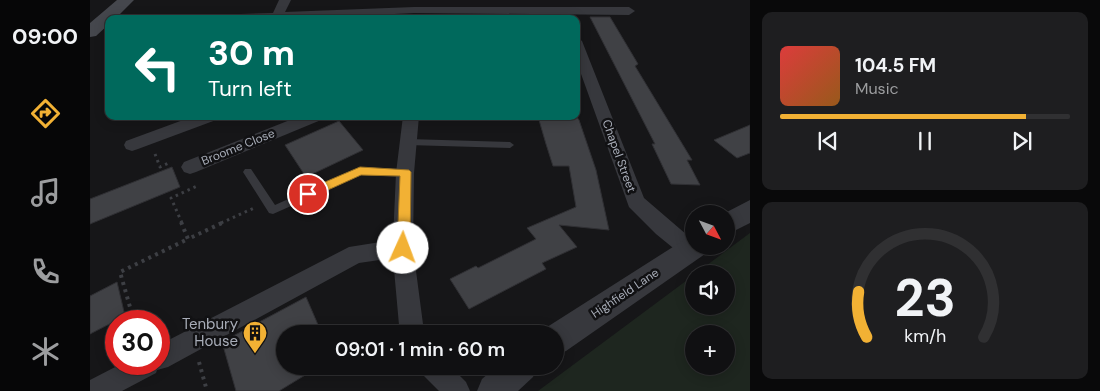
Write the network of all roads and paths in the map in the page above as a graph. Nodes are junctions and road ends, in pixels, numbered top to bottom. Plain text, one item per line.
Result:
1 (126, 0) edge
2 (285, 0) edge
3 (630, 11) dead end
4 (109, 15) edge
5 (278, 15) edge
6 (414, 15) edge
7 (566, 15) edge
8 (104, 19) edge
9 (90, 32) edge
10 (580, 53) edge
11 (199, 120) edge
12 (305, 120) edge
13 (411, 120) edge
14 (149, 139) junction
15 (408, 142) junction
16 (132, 145) dead end
17 (510, 145) dead end
18 (190, 167) junction
19 (248, 172) dead end
20 (405, 172) junction
21 (268, 202) junction
22 (750, 210) edge
23 (735, 220) edge
24 (188, 239) junction
25 (685, 243) edge
26 (403, 248) junction
27 (685, 253) edge
28 (131, 310) edge
29 (411, 325) edge
30 (564, 334) edge
31 (170, 352) edge
32 (126, 375) edge
33 (441, 375) edge
34 (512, 375) edge
35 (96, 391) edge
36 (457, 391) edge
37 (494, 391) edge

1 - 4 main road
2 - 5 street
3 - 7 street
6 - 7 street
8 - 9 main road
10 - 25 street, Chapel Street
11 - 14 street
12 - 18 street, Broome Close
13 - 15 street
14 - 16 street
14 - 18 path
15 - 17 lane
15 - 20 street
18 - 24 path
19 - 21 lane
20 - 21 lane
20 - 26 street
21 - 24 path
22 - 23 street
24 - 28 path
26 - 29 street
26 - 31 street
27 - 30 street, Highfield Lane
32 - 35 street
33 - 36 street
34 - 37 street

